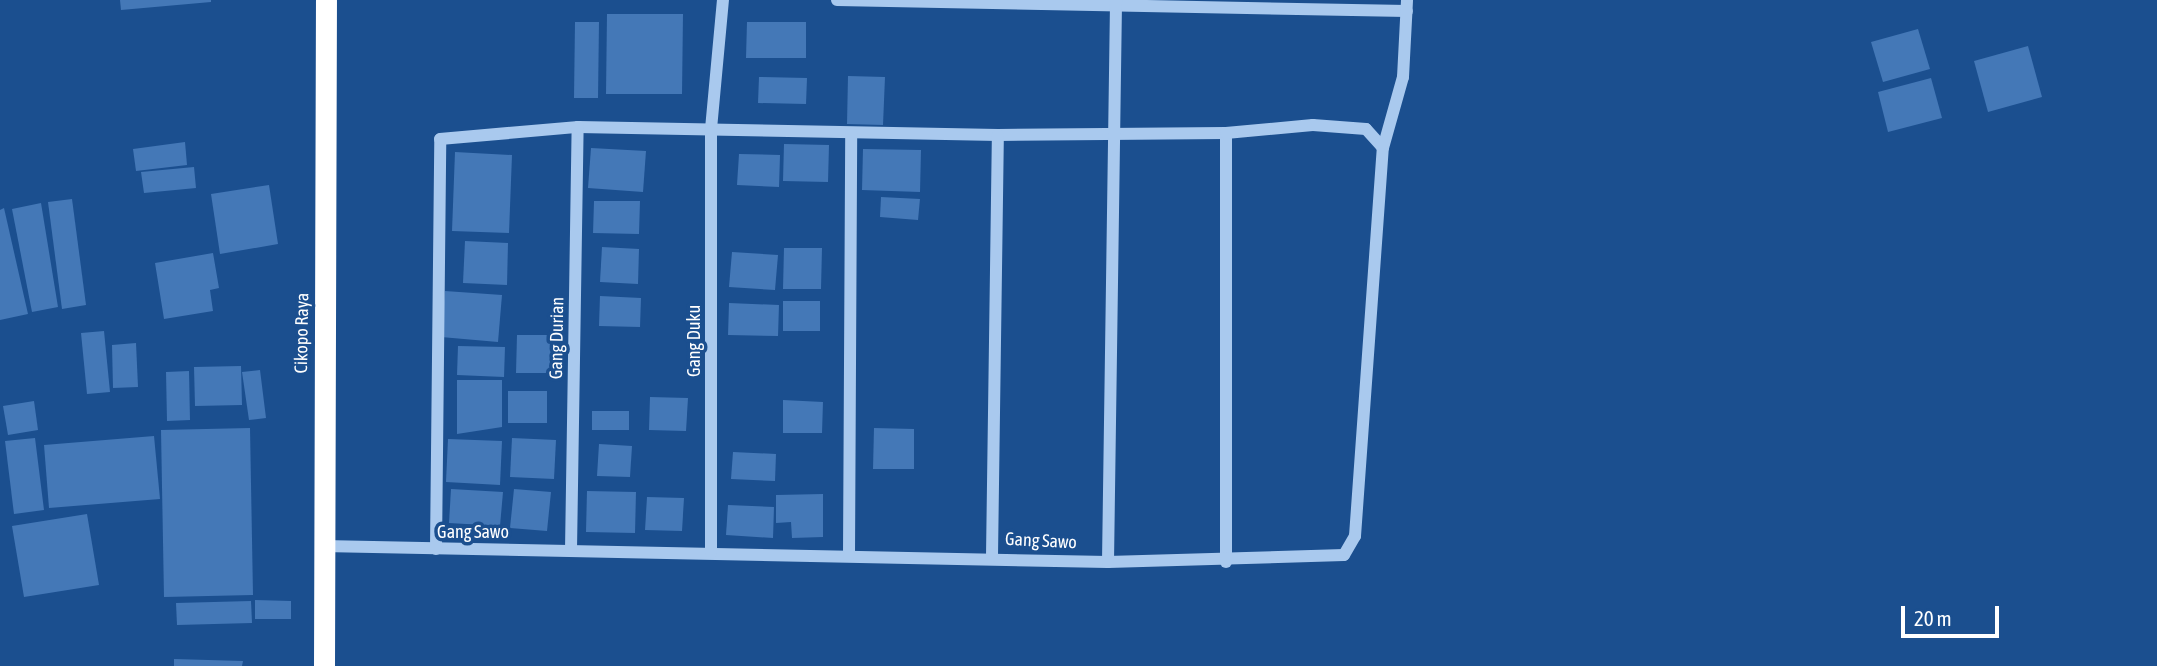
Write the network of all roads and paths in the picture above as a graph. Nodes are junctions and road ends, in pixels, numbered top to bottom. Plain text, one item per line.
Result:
1 (326, 0) edge
2 (723, 0) edge
3 (837, 0) edge
4 (1117, 3) edge
5 (1407, 5) edge
6 (578, 127) junction
7 (711, 129) junction
8 (1118, 132) junction
9 (1226, 133) junction
10 (851, 134) junction
11 (998, 135) junction
12 (1383, 148) junction
13 (323, 546) junction
14 (436, 549) junction
15 (571, 550) junction
16 (711, 554) junction
17 (849, 555) junction
18 (992, 556) junction
19 (1108, 562) junction
20 (1226, 562) junction
21 (324, 666) edge

1 - 13 highway, Cikopo Raya
2 - 7 street, Gang Duku
3 - 4 street
4 - 5 street
4 - 8 street
5 - 12 street, Gang Sawo
6 - 7 street
6 - 14 street
6 - 15 street, Gang Durian
7 - 10 street
7 - 16 street, Gang Duku
8 - 9 street
8 - 11 street
8 - 19 street
9 - 12 street
9 - 20 street
10 - 11 street
10 - 17 street
11 - 18 street
12 - 20 street, Gang Sawo
13 - 14 street, Gang Sawo
13 - 21 highway, Cikopo Raya
14 - 15 street, Gang Sawo
15 - 16 street, Gang Sawo
16 - 17 street, Gang Sawo
17 - 18 street, Gang Sawo
18 - 19 street, Gang Sawo
19 - 20 street, Gang Sawo

